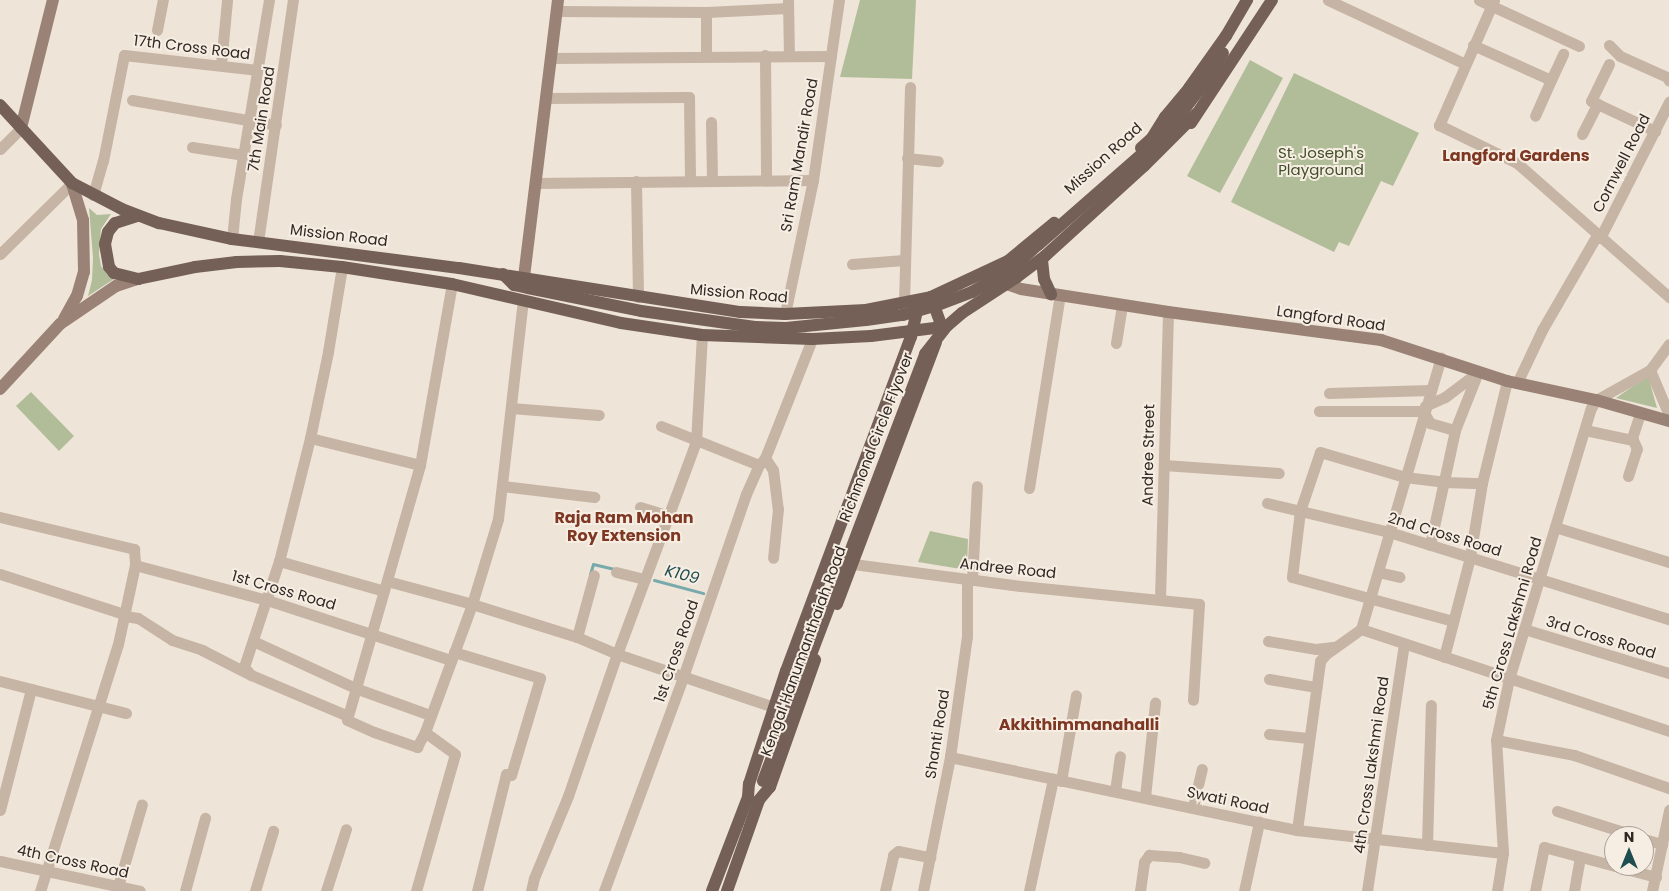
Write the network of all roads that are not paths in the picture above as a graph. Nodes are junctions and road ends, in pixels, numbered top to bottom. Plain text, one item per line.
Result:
1 (53, 0) edge
2 (163, 0) edge
3 (227, 0) edge
4 (269, 0) edge
5 (839, 0) edge
6 (1247, 0) edge
7 (1253, 0) edge
8 (1264, 0) edge
9 (1272, 0) edge
10 (1328, 0) edge
11 (1479, 0) edge
12 (289, 1) edge
13 (1492, 3) edge
14 (788, 4) edge
15 (558, 6) edge
16 (706, 12) junction
17 (157, 30) dead end
18 (1473, 45) junction
19 (1609, 45) dead end
20 (1579, 46) dead end
21 (1563, 54) dead end
22 (765, 55) junction
23 (706, 56) junction
24 (789, 56) junction
25 (831, 56) junction
26 (551, 58) junction
27 (221, 64) junction
28 (1465, 64) junction
29 (1609, 64) dead end
30 (257, 70) junction
31 (1551, 80) junction
32 (1669, 81) edge
33 (910, 87) dead end
34 (546, 98) junction
35 (132, 100) dead end
36 (1669, 102) edge
37 (1597, 104) junction
38 (0, 105) edge
39 (1535, 116) dead end
40 (250, 121) junction
41 (711, 122) dead end
42 (276, 125) junction
43 (21, 128) junction
44 (0, 131) edge
45 (1655, 131) junction
46 (1582, 134) dead end
47 (4, 145) edge
48 (192, 147) dead end
49 (244, 155) junction
50 (907, 158) junction
51 (938, 161) dead end
52 (690, 180) junction
53 (712, 180) junction
54 (766, 180) junction
55 (812, 180) junction
56 (636, 181) junction
57 (72, 183) junction
58 (535, 183) junction
59 (93, 195) junction
60 (137, 216) junction
61 (1598, 237) junction
62 (232, 239) junction
63 (258, 242) junction
64 (0, 254) edge
65 (904, 260) junction
66 (1042, 260) junction
67 (852, 264) dead end
68 (342, 267) junction
69 (503, 274) joint
70 (979, 274) junction
71 (138, 279) junction
72 (452, 284) junction
73 (1011, 286) junction
74 (525, 288) junction
75 (972, 292) junction
76 (1056, 294) junction
77 (638, 297) junction
78 (1669, 297) edge
79 (925, 298) junction
80 (904, 303) junction
81 (1122, 305) junction
82 (1168, 312) junction
83 (785, 314) junction
84 (60, 324) junction
85 (942, 327) junction
86 (913, 332) junction
87 (702, 335) junction
88 (812, 339) junction
89 (1116, 343) dead end
90 (1669, 344) edge
91 (1441, 358) junction
92 (1650, 370) junction
93 (1478, 372) junction
94 (1512, 382) junction
95 (0, 388) edge
96 (1430, 390) junction
97 (1329, 393) dead end
98 (1596, 400) junction
99 (511, 408) junction
100 (1424, 409) junction
101 (1319, 411) dead end
102 (1640, 413) junction
103 (599, 415) dead end
104 (1669, 415) edge
105 (1669, 421) edge
106 (661, 426) dead end
107 (1455, 430) junction
108 (1585, 430) junction
109 (310, 438) junction
110 (1632, 440) junction
111 (696, 442) junction
112 (762, 461) junction
113 (420, 465) junction
114 (1164, 465) junction
115 (1279, 473) dead end
116 (1628, 476) dead end
117 (1405, 477) junction
118 (1444, 482) junction
119 (1482, 483) junction
120 (502, 486) junction
121 (977, 486) dead end
122 (1029, 488) dead end
123 (594, 497) dead end
124 (1267, 503) dead end
125 (640, 507) dead end
126 (1300, 511) junction
127 (668, 516) junction
128 (0, 517) edge
129 (1555, 527) junction
130 (1389, 532) junction
131 (1430, 545) junction
132 (1470, 557) junction
133 (773, 558) dead end
134 (279, 561) junction
135 (1669, 562) edge
136 (853, 564) junction
137 (135, 565) junction
138 (616, 572) dead end
139 (1378, 572) junction
140 (0, 574) edge
141 (594, 575) dead end
142 (1399, 577) dead end
143 (645, 579) junction
144 (1540, 579) junction
145 (969, 580) junction
146 (385, 586) junction
147 (1370, 597) junction
148 (1160, 599) junction
149 (267, 600) junction
150 (472, 604) junction
151 (124, 615) junction
152 (1669, 619) edge
153 (1453, 621) junction
154 (1361, 629) junction
155 (1524, 629) junction
156 (372, 632) junction
157 (577, 637) junction
158 (253, 641) junction
159 (1268, 641) dead end
160 (1404, 644) junction
161 (1334, 647) junction
162 (617, 654) junction
163 (453, 656) junction
164 (1444, 657) junction
165 (1669, 673) edge
166 (250, 675) junction
167 (683, 676) junction
168 (1269, 679) dead end
169 (1509, 679) junction
170 (0, 681) edge
171 (1316, 687) junction
172 (355, 688) junction
173 (31, 689) junction
174 (1076, 695) dead end
175 (1193, 700) dead end
176 (1155, 702) dead end
177 (100, 705) junction
178 (1431, 706) dead end
179 (774, 707) junction
180 (126, 713) dead end
181 (430, 715) junction
182 (348, 716) junction
183 (1669, 731) edge
184 (425, 732) junction
185 (1269, 734) dead end
186 (1308, 738) junction
187 (1496, 740) junction
188 (1120, 756) dead end
189 (950, 757) junction
190 (1202, 769) dead end
191 (759, 780) junction
192 (1057, 780) junction
193 (1669, 788) edge
194 (1115, 791) junction
195 (1145, 797) junction
196 (753, 798) junction
197 (142, 804) dead end
198 (1193, 807) junction
199 (0, 810) edge
200 (1557, 810) dead end
201 (1669, 810) edge
202 (205, 818) dead end
203 (1259, 822) junction
204 (1606, 826) edge
205 (346, 829) dead end
206 (1297, 830) junction
207 (274, 831) dead end
208 (1375, 839) junction
209 (1427, 845) junction
210 (1665, 847) edge
211 (1502, 853) junction
212 (930, 857) junction
213 (1580, 858) junction
214 (0, 861) edge
215 (1204, 863) dead end
216 (47, 872) junction
217 (1656, 876) junction
218 (118, 886) junction
219 (40, 891) edge
220 (140, 891) edge
221 (185, 891) edge
222 (255, 891) edge
223 (326, 891) edge
224 (416, 891) edge
225 (477, 891) edge
226 (531, 891) edge
227 (604, 891) edge
228 (712, 891) edge
229 (727, 891) edge
230 (885, 891) edge
231 (923, 891) edge
232 (1029, 891) edge
233 (1140, 891) edge
234 (1244, 891) edge
235 (1367, 891) edge
236 (1497, 891) edge
237 (1535, 891) edge
238 (1574, 891) edge
239 (1652, 891) edge

1 - 43 street
2 - 17 street
3 - 27 street
4 - 30 street
5 - 25 street, Sri Ram Mandir Road
6 - 70 main road, Mission Road
7 - 75 main road, Richmond Circle Flyover, bridge
8 - 191 main road, Richmond Circle Flyover, bridge
9 - 66 main road
10 - 28 street
11 - 13 street
12 - 42 street, 7th Main Road
13 - 18 street
13 - 20 street
14 - 16 street
14 - 24 street
15 - 16 street
15 - 26 street
16 - 23 street
18 - 28 street
18 - 31 street
19 - 32 street
21 - 31 street
22 - 23 street
22 - 24 street
22 - 54 street
23 - 26 street
24 - 25 street
25 - 55 street, Sri Ram Mandir Road
26 - 34 street
27 - 30 street, 17th Cross Road
27 - 59 street, 17th Cross Road
28 - 61 street
29 - 37 street
30 - 40 street
31 - 39 street
33 - 50 street
34 - 52 street
34 - 58 street
35 - 40 street
36 - 45 street, Cornwell Road
37 - 45 street
37 - 46 street
38 - 43 main road, Mission Road
40 - 42 street
40 - 49 street
41 - 53 street
42 - 63 street, 7th Main Road
43 - 47 street
43 - 57 main road, Mission Road
44 - 47 street
45 - 61 street, Cornwell Road
48 - 49 street
49 - 62 street
50 - 51 street
50 - 65 street
52 - 53 street
52 - 56 street
53 - 54 street
54 - 55 street
55 - 83 street, Sri Ram Mandir Road
56 - 58 street
56 - 77 street
57 - 59 main road, Mission Road
57 - 64 street
57 - 84 street
58 - 74 street
59 - 60 main road, Mission Road
60 - 62 main road, Mission Road
60 - 71 main road, Mission Road
61 - 78 street
61 - 94 street, Cornwell Road
62 - 63 main road, Mission Road
63 - 69 main road, Mission Road
65 - 67 street
65 - 80 street
66 - 73 main road
66 - 76 main road
68 - 71 main road, Mission Road
68 - 72 main road, Mission Road
68 - 109 street
69 - 74 main road, Richmond Circle Flyover
70 - 73 street, Langford Road
70 - 79 main road, Mission Road
71 - 84 street
72 - 74 main road, Mission Road
72 - 113 street
73 - 76 street, Langford Road
73 - 85 main road
74 - 75 main road, Richmond Circle Flyover, bridge
74 - 77 main road, Mission Road
74 - 87 main road, Mission Road
74 - 99 street
75 - 191 main road, Richmond Circle Flyover
76 - 81 street, Langford Road
76 - 122 street
77 - 83 main road, Mission Road
79 - 80 main road, Mission Road
79 - 85 main road
79 - 86 main road, Kengal Hanumanthaiah Road
80 - 83 main road, Mission Road
81 - 82 street, Langford Road
81 - 89 street
82 - 91 street, Langford Road
82 - 114 street, Andree Street
84 - 95 street
85 - 86 main road, Mission Road
85 - 136 main road, Kengal Hanumanthaiah Road
86 - 88 main road, Mission Road
86 - 179 main road, Kengal Hanumanthaiah Road
87 - 88 main road, Mission Road
87 - 111 street
88 - 112 street, 1st Cross Road
90 - 92 street
91 - 93 street, Langford Road
91 - 96 street
92 - 98 street
92 - 104 street
93 - 94 street, Langford Road
93 - 100 street
93 - 107 street
94 - 98 street, Langford Road
94 - 119 street, Cornwell Road
96 - 97 street
96 - 100 street
98 - 102 street, Langford Road
98 - 108 street, 5th Cross Lakshmi Road
99 - 103 street
99 - 120 street
100 - 101 street
100 - 107 street
100 - 117 street
102 - 105 street, Langford Road
102 - 110 street
106 - 111 street
107 - 118 street
108 - 110 street
108 - 129 street, 5th Cross Lakshmi Road
109 - 113 street
109 - 134 street
110 - 116 street
111 - 112 street
111 - 127 street
112 - 133 street
112 - 167 street, 1st Cross Road
113 - 146 street
114 - 115 street
114 - 148 street, Andree Street
117 - 118 street
117 - 126 street
117 - 130 street
118 - 119 street
118 - 131 street
119 - 132 street, Cornwell Road
120 - 123 street
120 - 150 street
121 - 145 street, Shanti Road
124 - 126 street, 2nd Cross Road
125 - 127 street
126 - 130 street, 2nd Cross Road
126 - 147 street
127 - 143 street
128 - 137 street
129 - 135 street
129 - 144 street, 5th Cross Lakshmi Road
130 - 131 street, 2nd Cross Road
130 - 139 street
131 - 132 street, 2nd Cross Road
132 - 144 street, 2nd Cross Road
132 - 153 street, Cornwell Road
134 - 146 street
134 - 149 street
136 - 145 street, Andree Road
136 - 196 main road, Kengal Hanumanthaiah Road
137 - 149 street, 1st Cross Road
137 - 151 street
138 - 143 street
139 - 142 street
139 - 147 street
140 - 151 street
141 - 157 street
143 - 162 street
144 - 152 street, 2nd Cross Road
144 - 155 street, 5th Cross Lakshmi Road
145 - 148 street, Andree Road
145 - 189 street, Shanti Road
146 - 150 street
146 - 156 street
147 - 153 street
147 - 154 street
148 - 175 street, Andree Road
149 - 156 street, 1st Cross Road
149 - 158 street
150 - 157 street
150 - 163 street
151 - 166 street
151 - 177 street
153 - 164 street, Cornwell Road
154 - 160 street
154 - 161 street
155 - 165 street, 3rd Cross Road
155 - 169 street, 5th Cross Lakshmi Road
156 - 163 street, 1st Cross Road
156 - 172 street
157 - 162 street
158 - 166 street
158 - 172 street
159 - 161 street
160 - 164 street
160 - 208 street, 4th Cross Lakshmi Road
161 - 171 street
162 - 167 street
162 - 226 street
163 - 181 street
163 - 225 street, 1st Cross Road
164 - 169 street
166 - 182 street
167 - 179 street
167 - 227 street, 1st Cross Road
168 - 171 street
169 - 183 street
169 - 187 street, 5th Cross Lakshmi Road
170 - 173 street
171 - 186 street
172 - 181 street
172 - 182 street
173 - 177 street
173 - 199 street
174 - 192 street
176 - 195 street
177 - 180 street
177 - 216 street
178 - 209 street
179 - 196 main road, Kengal Hanumanthaiah Road
181 - 184 street
182 - 184 street
184 - 224 street
185 - 186 street
186 - 206 street
187 - 193 street
187 - 211 street, 5th Cross Lakshmi Road
188 - 194 street
189 - 192 street, Swati Road
189 - 212 street, Shanti Road
190 - 198 street
191 - 196 main road, Richmond Circle Flyover
192 - 194 street, Swati Road
192 - 232 street
194 - 195 street, Swati Road
195 - 198 street, Swati Road
196 - 228 main road, Kengal Hanumanthaiah Road
196 - 229 main road, Kengal Hanumanthaiah Road
197 - 218 street
198 - 203 street, Swati Road
200 - 204 street
201 - 210 street
202 - 221 street
203 - 206 street, Swati Road
203 - 234 street
205 - 223 street
206 - 208 street, Swati Road
207 - 222 street
208 - 209 street, Swati Road
208 - 235 street, 4th Cross Lakshmi Road
209 - 211 street, Swati Road
210 - 217 street
211 - 236 street, 5th Cross Lakshmi Road
212 - 230 street
212 - 231 street, Shanti Road
213 - 217 street
213 - 237 street
213 - 238 street
214 - 216 street, 4th Cross Road
215 - 233 street
216 - 218 street, 4th Cross Road
216 - 219 street
217 - 239 street
218 - 220 street, 4th Cross Road

